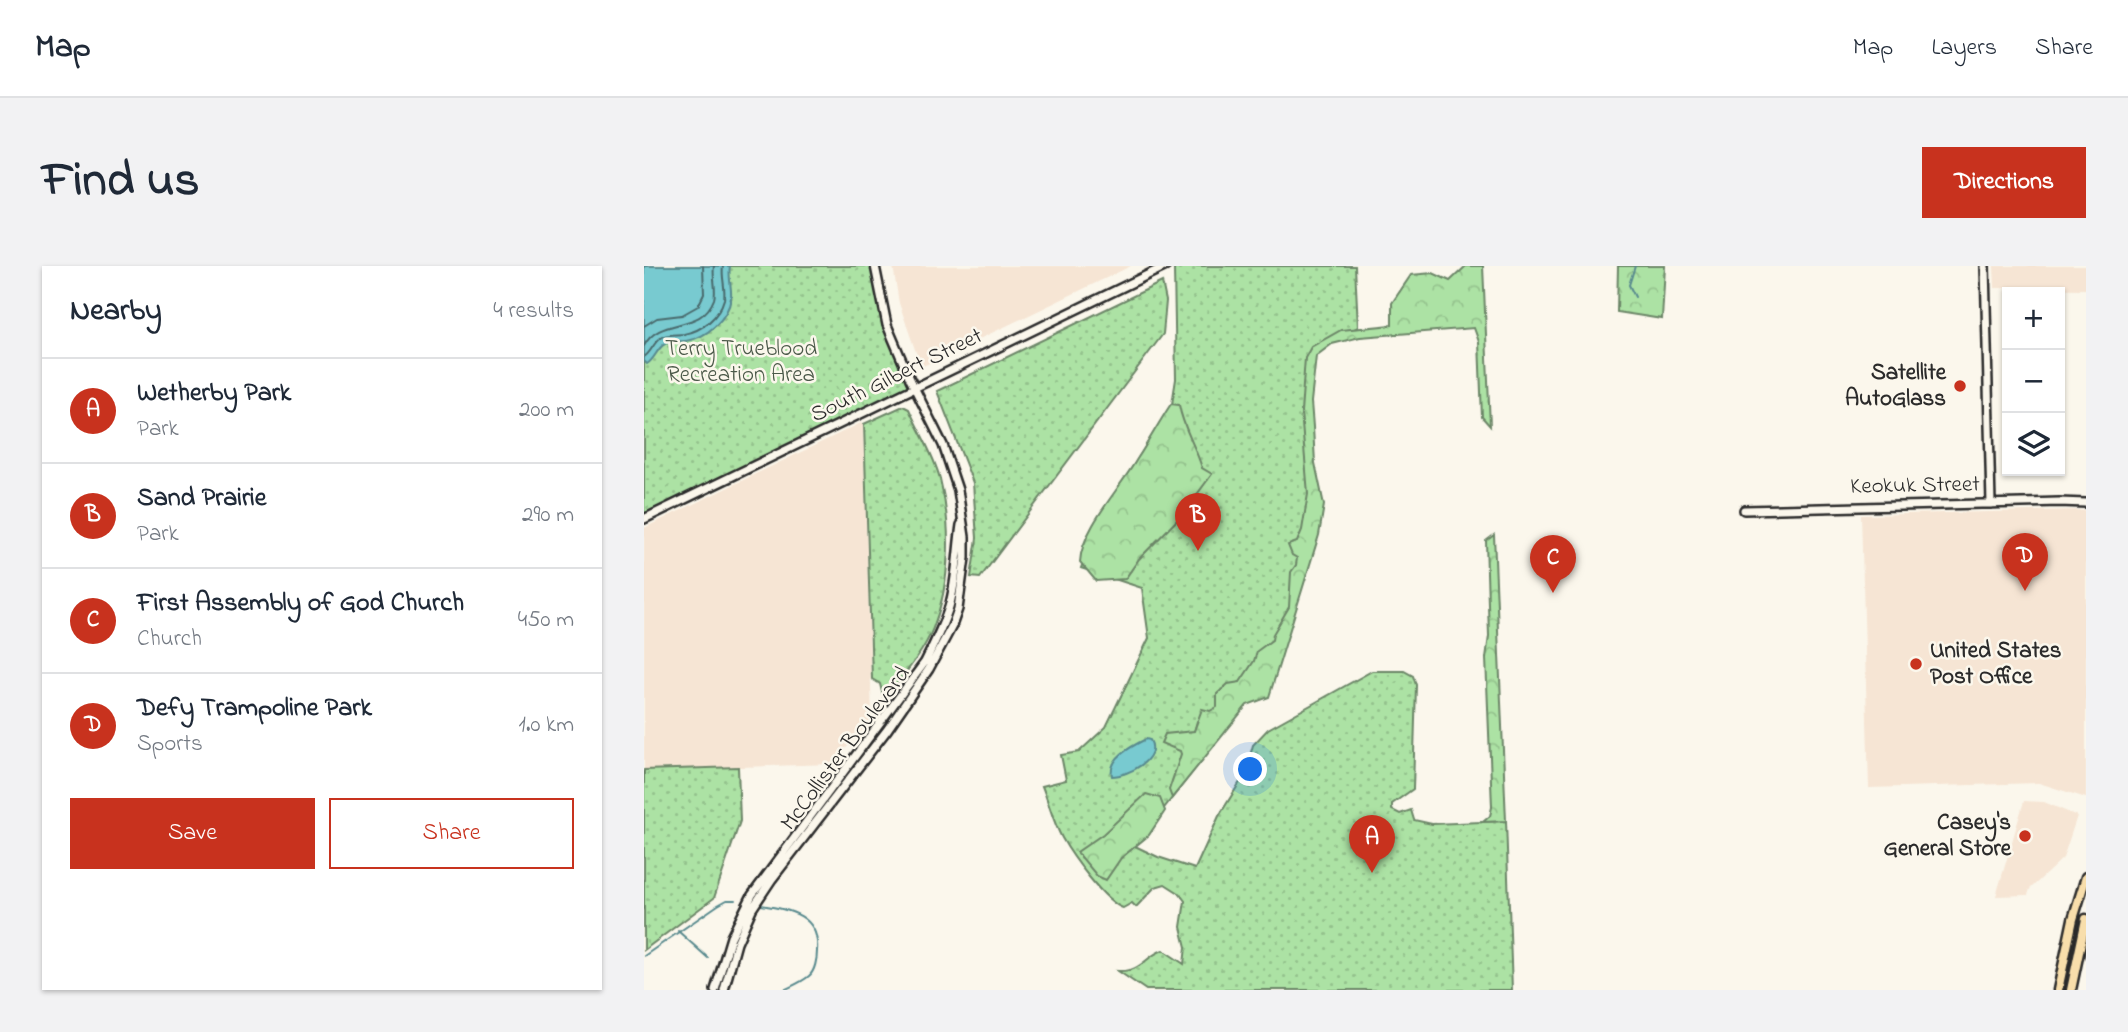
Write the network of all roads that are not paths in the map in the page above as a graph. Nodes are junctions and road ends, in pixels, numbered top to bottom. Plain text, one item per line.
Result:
1 (875, 266) edge
2 (1166, 266) edge
3 (1985, 266) edge
4 (915, 389) junction
5 (2086, 503) edge
6 (1991, 504) junction
7 (1744, 510) dead end
8 (644, 519) edge
9 (961, 521) junction
10 (2086, 877) edge
11 (2086, 919) edge
12 (715, 990) edge
13 (724, 990) edge
14 (2058, 990) edge
15 (2071, 990) edge

1 - 4 street, McCollister Boulevard
2 - 4 street, South Gilbert Street
3 - 6 street
4 - 8 street, South Gilbert Street
4 - 9 street, McCollister Boulevard
5 - 6 street, Keokuk Street
6 - 7 street, Keokuk Street
9 - 12 street, McCollister Boulevard
9 - 13 street, McCollister Boulevard
10 - 14 main road
11 - 15 main road

